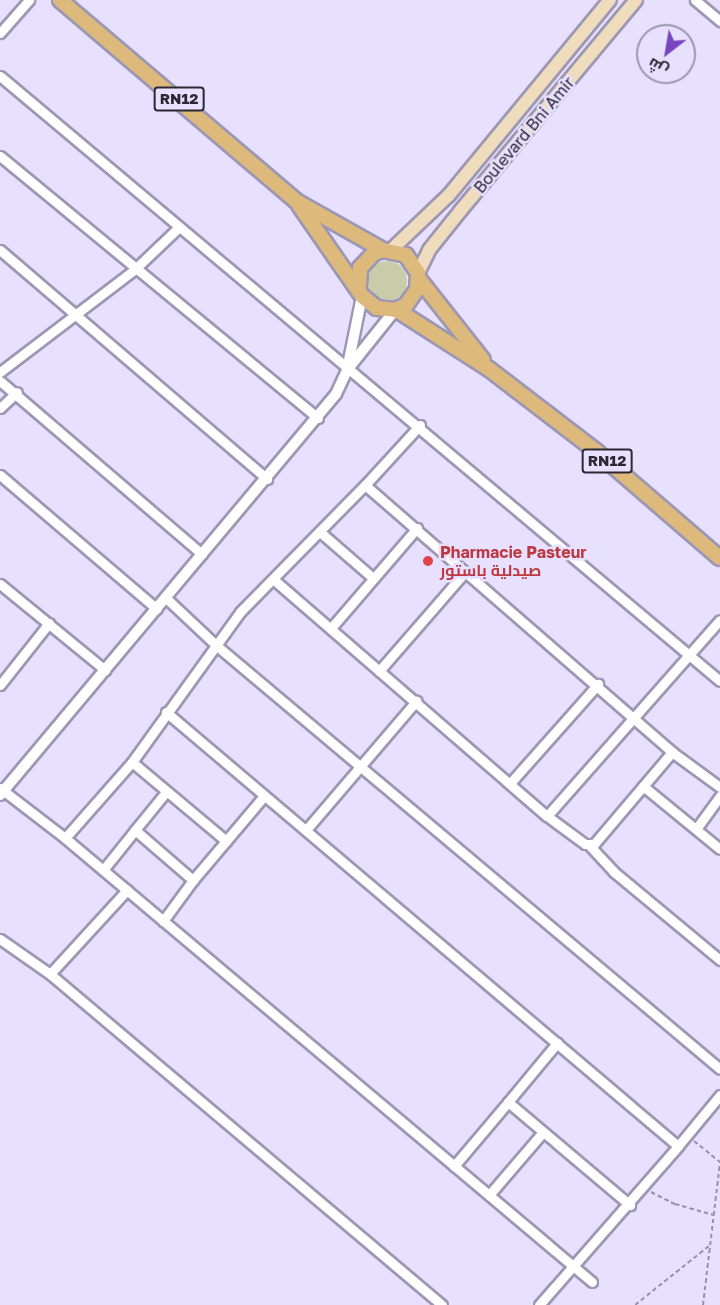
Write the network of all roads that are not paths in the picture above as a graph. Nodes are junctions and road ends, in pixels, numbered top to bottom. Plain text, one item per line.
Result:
1 (29, 0) edge
2 (60, 0) edge
3 (610, 0) edge
4 (636, 0) edge
5 (695, 0) edge
6 (720, 21) edge
7 (0, 33) edge
8 (0, 76) edge
9 (0, 156) edge
10 (296, 201) junction
11 (178, 228) junction
12 (0, 250) edge
13 (387, 250) junction
14 (135, 269) junction
15 (418, 276) junction
16 (360, 292) junction
17 (396, 310) junction
18 (75, 314) junction
19 (489, 369) junction
20 (347, 370) junction
21 (0, 372) edge
22 (0, 381) edge
23 (17, 392) junction
24 (0, 408) edge
25 (318, 418) junction
26 (420, 425) junction
27 (0, 475) edge
28 (267, 479) junction
29 (365, 485) junction
30 (417, 528) junction
31 (320, 532) junction
32 (202, 554) junction
33 (720, 558) edge
34 (465, 572) junction
35 (373, 578) junction
36 (273, 579) junction
37 (0, 584) edge
38 (166, 598) junction
39 (157, 609) junction
40 (720, 620) edge
41 (49, 623) junction
42 (331, 628) junction
43 (217, 646) junction
44 (688, 656) junction
45 (105, 670) junction
46 (379, 671) junction
47 (720, 681) edge
48 (598, 684) junction
49 (0, 685) edge
50 (416, 701) junction
51 (166, 712) junction
52 (634, 719) junction
53 (672, 752) junction
54 (132, 762) junction
55 (359, 765) junction
56 (512, 781) junction
57 (643, 786) junction
58 (720, 787) edge
59 (1, 791) edge
60 (166, 792) junction
61 (264, 796) junction
62 (720, 796) edge
63 (547, 816) junction
64 (696, 829) junction
65 (135, 830) junction
66 (306, 830) junction
67 (65, 838) junction
68 (226, 841) junction
69 (589, 845) junction
70 (720, 849) edge
71 (103, 870) junction
72 (194, 880) junction
73 (127, 890) junction
74 (163, 921) junction
75 (0, 939) edge
76 (720, 960) edge
77 (50, 974) junction
78 (557, 1043) junction
79 (720, 1069) edge
80 (720, 1095) edge
81 (508, 1102) junction
82 (543, 1132) junction
83 (678, 1146) junction
84 (454, 1166) junction
85 (489, 1195) junction
86 (630, 1205) junction
87 (574, 1267) junction
88 (592, 1282) dead end
89 (442, 1305) edge
90 (539, 1305) edge

1 - 7 street
2 - 10 main road, RN12
3 - 13 main road, Boulevard Bni Amir
4 - 15 main road, Boulevard Bni Amir
5 - 6 street
8 - 11 street
9 - 14 street
10 - 13 main road, RN12
10 - 16 main road, RN12
11 - 14 street
11 - 20 street
12 - 18 street
13 - 15 main road, RN12
13 - 16 main road
14 - 18 street
14 - 25 street
15 - 17 main road
15 - 19 main road, RN12
16 - 17 main road, RN12
16 - 20 street
17 - 19 main road, RN12
17 - 20 street
18 - 21 street
18 - 28 street
19 - 33 main road, RN12
20 - 25 street
20 - 26 street
22 - 23 street
23 - 24 street
23 - 32 street
25 - 28 street
26 - 29 street
26 - 44 street
27 - 39 street
28 - 32 street
29 - 30 street
29 - 31 street
30 - 34 street
30 - 35 street
31 - 35 street
31 - 36 street
32 - 38 street
34 - 46 street
34 - 48 street
35 - 42 street
36 - 42 street
36 - 43 street
37 - 41 street
38 - 39 street
38 - 43 street
39 - 45 street
40 - 44 street
41 - 45 street
41 - 49 street
42 - 46 street
43 - 51 street
43 - 55 street
44 - 47 street
44 - 52 street
45 - 59 street
46 - 50 street
48 - 52 street
48 - 56 street
50 - 55 street
50 - 56 street
51 - 54 street
51 - 61 street
52 - 53 street
52 - 63 street
53 - 57 street
53 - 58 street
54 - 60 street
54 - 67 street
55 - 66 street
55 - 79 street
56 - 63 street
57 - 64 street
57 - 69 street
59 - 67 street
60 - 65 street
60 - 68 street
61 - 66 street
61 - 68 street
62 - 64 street
63 - 69 street
64 - 70 street
65 - 71 street
65 - 72 street
66 - 78 street
67 - 71 street
68 - 72 street
69 - 76 street
71 - 73 street
72 - 74 street
73 - 74 street
73 - 77 street
74 - 84 street
75 - 77 street
77 - 89 street
78 - 81 street
78 - 83 street
80 - 83 street
81 - 82 street
81 - 84 street
82 - 85 street
82 - 86 street
83 - 86 street
84 - 85 street
85 - 87 street
86 - 87 street
87 - 88 street
87 - 90 street

